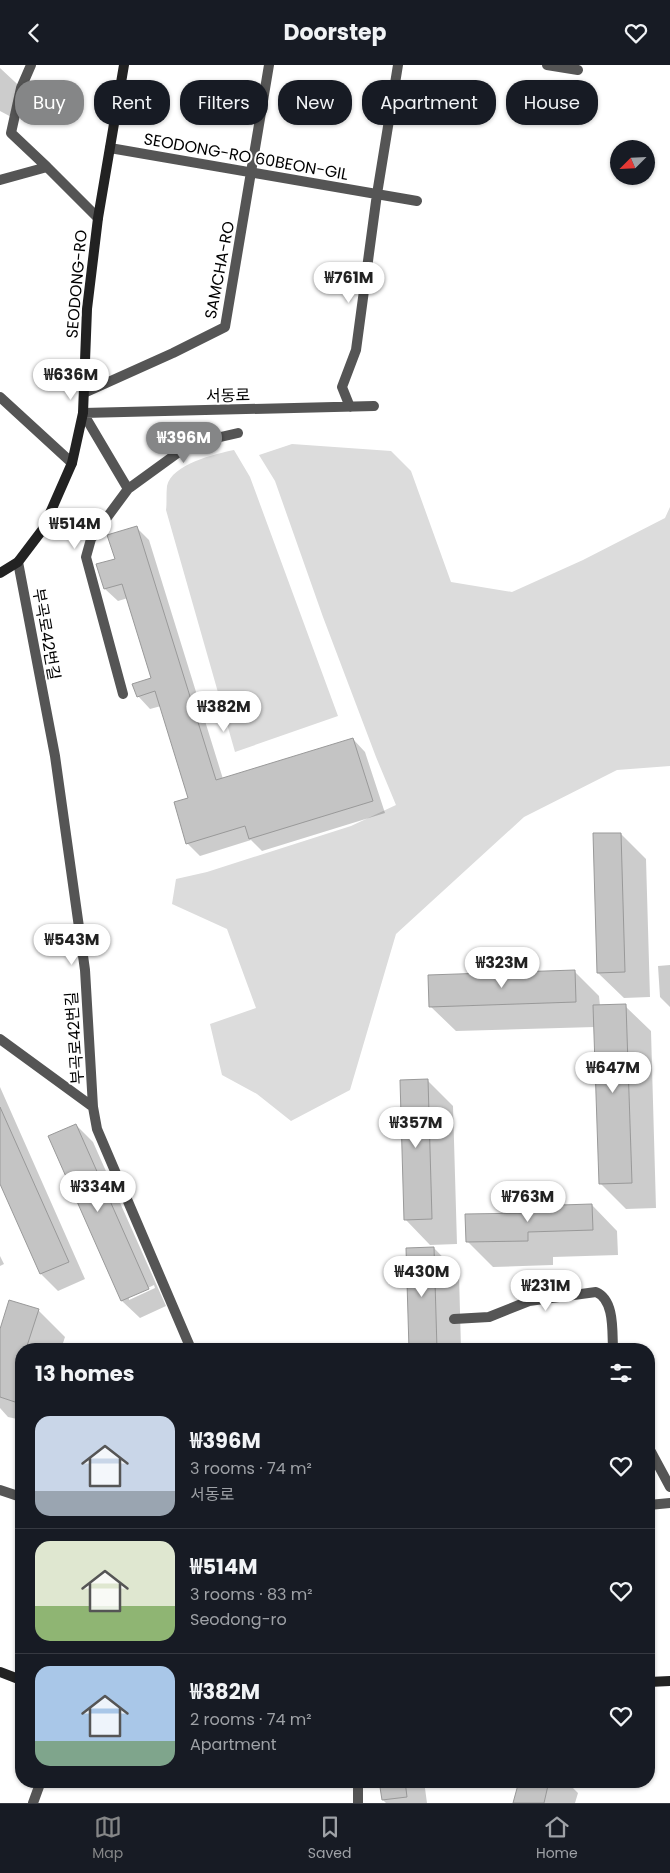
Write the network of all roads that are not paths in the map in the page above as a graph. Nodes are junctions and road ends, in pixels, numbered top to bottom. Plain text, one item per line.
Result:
1 (31, 65) edge
2 (124, 65) edge
3 (269, 65) edge
4 (398, 65) edge
5 (548, 65) edge
6 (578, 70) dead end
7 (110, 148) junction
8 (47, 167) junction
9 (252, 172) junction
10 (0, 180) edge
11 (377, 194) junction
12 (417, 201) dead end
13 (98, 218) junction
14 (84, 393) junction
15 (0, 397) edge
16 (374, 406) dead end
17 (350, 407) junction
18 (83, 413) junction
19 (238, 433) dead end
20 (72, 463) junction
21 (128, 489) junction
22 (18, 562) junction
23 (0, 573) edge
24 (123, 694) dead end
25 (0, 1039) edge
26 (94, 1107) junction
27 (454, 1319) dead end
28 (188, 1343) edge
29 (612, 1343) edge
30 (655, 1459) edge
31 (670, 1487) edge
32 (0, 1490) edge
33 (15, 1495) edge
34 (670, 1503) edge
35 (655, 1504) edge
36 (0, 1672) edge
37 (15, 1678) edge
38 (670, 1681) edge
39 (655, 1682) edge
40 (39, 1788) edge
41 (358, 1788) edge
42 (33, 1803) edge
43 (358, 1803) edge

1 - 8 street
2 - 7 street, SEODONG-RO
3 - 9 street, SAMCHA-RO
4 - 11 street
5 - 6 street
7 - 9 street, SEODONG-RO 60BEON-GIL
7 - 13 street, SEODONG-RO
8 - 10 street
8 - 13 street
9 - 11 street, SEODONG-RO 60BEON-GIL
9 - 14 street, SAMCHA-RO
11 - 12 street, SEODONG-RO 60BEON-GIL
11 - 17 street
13 - 14 street, SEODONG-RO
14 - 18 street, SEODONG-RO
15 - 20 street
16 - 17 street, 서동로
17 - 18 street, 서동로
18 - 20 street, SEODONG-RO
18 - 21 street
19 - 21 street
20 - 22 street, SEODONG-RO
21 - 24 street
22 - 23 street, SEODONG-RO
22 - 26 street, 부곡로42번길
25 - 26 street
26 - 28 street, 부곡로42번길
27 - 29 street
30 - 31 street
32 - 33 street
34 - 35 street
36 - 37 street
38 - 39 street
40 - 42 street
41 - 43 street

